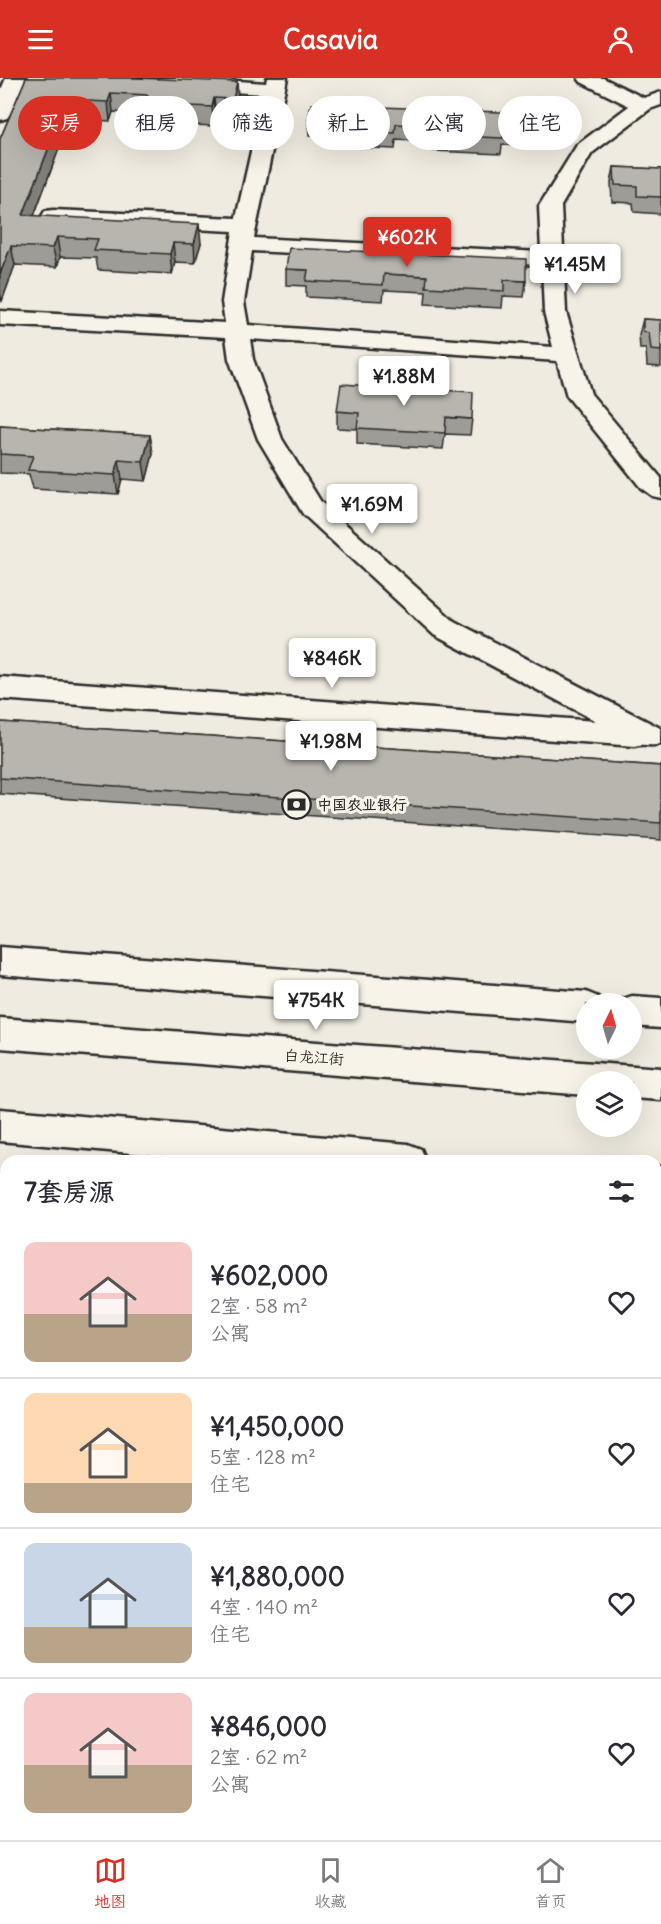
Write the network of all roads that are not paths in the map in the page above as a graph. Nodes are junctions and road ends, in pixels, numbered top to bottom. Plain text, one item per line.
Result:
1 (16, 78) edge
2 (108, 78) edge
3 (588, 78) edge
4 (276, 83) edge
5 (652, 101) edge
6 (0, 114) edge
7 (53, 216) edge
8 (244, 235) junction
9 (553, 259) junction
10 (0, 318) edge
11 (237, 332) junction
12 (567, 355) junction
13 (661, 490) edge
14 (0, 688) edge
15 (655, 737) edge
16 (0, 961) edge
17 (576, 1006) edge
18 (642, 1012) edge
19 (661, 1013) edge
20 (0, 1033) edge
21 (576, 1078) edge
22 (642, 1083) edge
23 (661, 1084) edge
24 (0, 1125) edge
25 (340, 1155) edge

1 - 6 street
2 - 4 street
3 - 5 street
4 - 8 street
5 - 9 street
7 - 8 street
8 - 9 street
8 - 11 street
9 - 12 street
10 - 11 street
11 - 12 street
11 - 15 street
12 - 13 street
14 - 15 street
16 - 17 street
18 - 19 street
20 - 21 street, 白龙江街
22 - 23 street, 白龙江街
24 - 25 street

